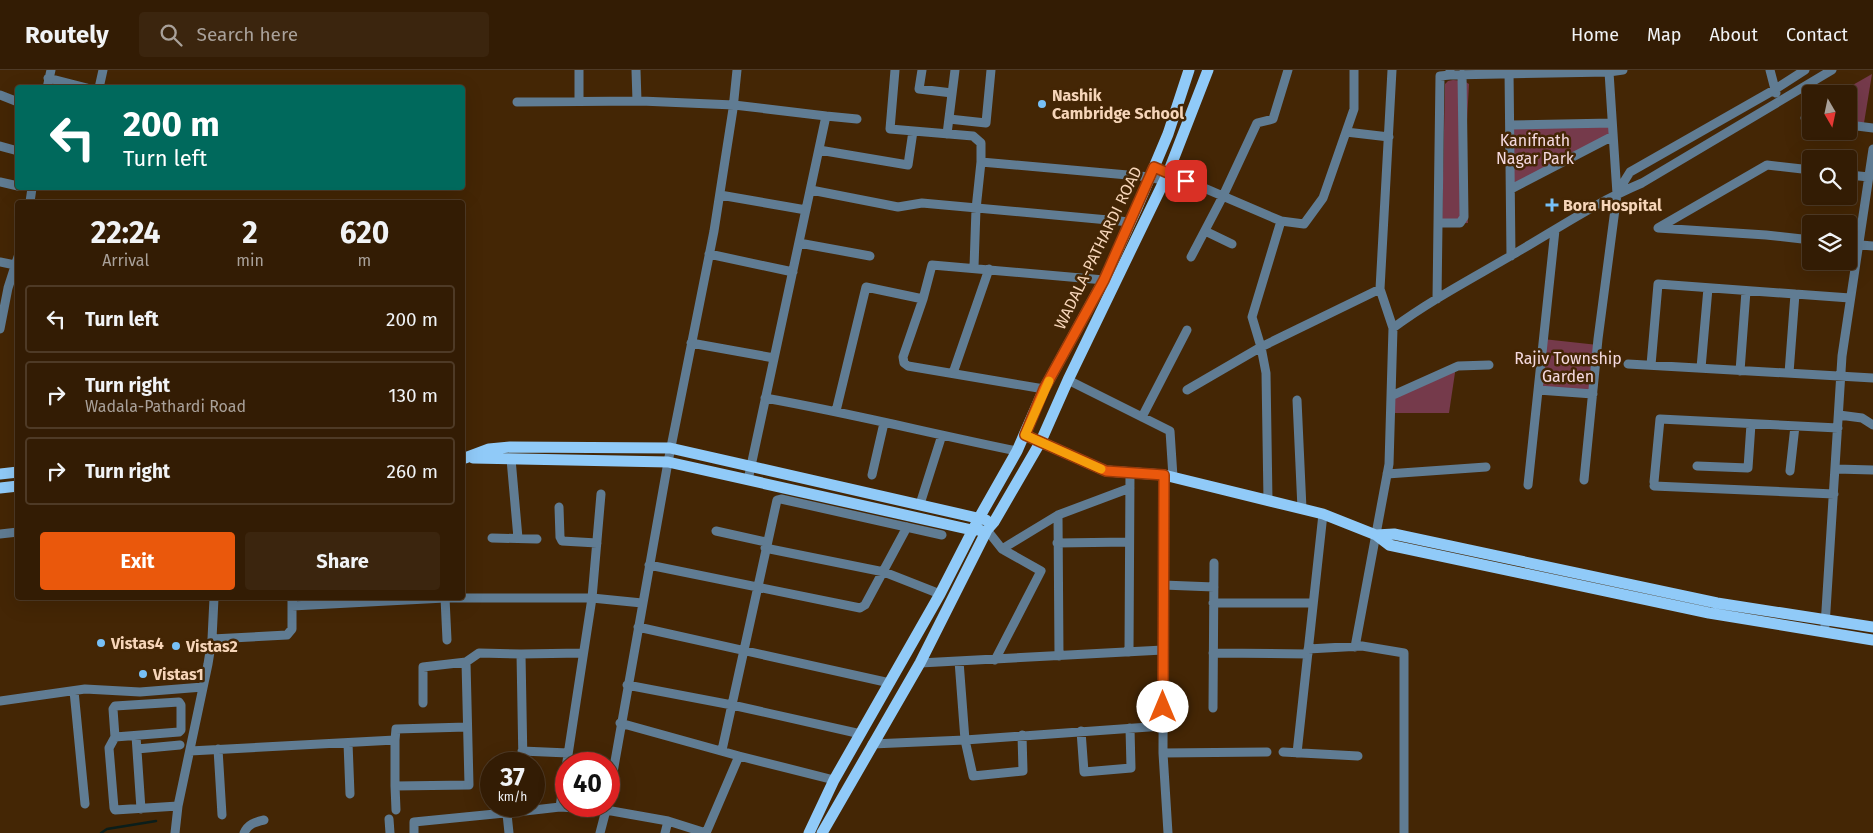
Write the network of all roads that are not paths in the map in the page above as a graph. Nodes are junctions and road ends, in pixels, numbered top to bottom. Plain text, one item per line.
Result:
1 (103, 70) edge
2 (579, 70) edge
3 (636, 70) edge
4 (737, 70) edge
5 (895, 70) edge
6 (922, 70) edge
7 (954, 70) edge
8 (991, 70) edge
9 (1189, 70) edge
10 (1208, 70) edge
11 (1288, 70) edge
12 (1354, 70) edge
13 (1392, 70) edge
14 (1623, 70) edge
15 (1770, 70) edge
16 (1805, 70) edge
17 (1832, 70) edge
18 (1450, 72) edge
19 (1509, 72) edge
20 (1608, 72) junction
21 (1462, 74) junction
22 (48, 76) edge
23 (77, 85) edge
24 (99, 85) edge
25 (1774, 90) junction
26 (952, 93) junction
27 (0, 95) edge
28 (579, 100) junction
29 (1778, 100) junction
30 (15, 101) edge
31 (637, 101) junction
32 (516, 102) dead end
33 (734, 106) junction
34 (826, 116) junction
35 (857, 119) dead end
36 (949, 120) junction
37 (1612, 123) junction
38 (1510, 125) junction
39 (1858, 126) edge
40 (1873, 128) edge
41 (913, 131) junction
42 (1346, 132) junction
43 (947, 134) junction
44 (1613, 136) junction
45 (1389, 138) junction
46 (0, 146) edge
47 (1873, 149) edge
48 (15, 150) edge
49 (819, 150) junction
50 (982, 162) junction
51 (1802, 169) edge
52 (1152, 172) junction
53 (1857, 176) edge
54 (1166, 177) junction
55 (1869, 177) junction
56 (0, 182) edge
57 (15, 185) edge
58 (1511, 189) junction
59 (811, 190) junction
60 (1617, 194) junction
61 (720, 195) junction
62 (1223, 196) junction
63 (976, 209) junction
64 (806, 210) junction
65 (1281, 221) junction
66 (1130, 222) junction
67 (1438, 223) junction
68 (1554, 230) junction
69 (1204, 231) junction
70 (1857, 231) edge
71 (1802, 239) edge
72 (799, 243) junction
73 (1232, 244) dead end
74 (1857, 244) edge
75 (1873, 246) edge
76 (709, 254) junction
77 (870, 256) dead end
78 (1511, 256) junction
79 (1191, 257) dead end
80 (15, 261) edge
81 (0, 262) edge
82 (15, 264) edge
83 (974, 267) junction
84 (989, 268) junction
85 (1852, 270) edge
86 (793, 272) junction
87 (1104, 280) junction
88 (1380, 288) junction
89 (1708, 288) junction
90 (1746, 290) junction
91 (4, 291) edge
92 (1795, 294) junction
93 (1850, 298) junction
94 (1437, 299) junction
95 (923, 300) junction
96 (1, 324) edge
97 (1393, 328) junction
98 (1187, 330) dead end
99 (691, 343) junction
100 (1261, 347) junction
101 (774, 358) junction
102 (1628, 364) dead end
103 (1489, 365) dead end
104 (1650, 365) junction
105 (1701, 368) junction
106 (1740, 370) junction
107 (953, 373) junction
108 (1789, 373) junction
109 (1840, 376) junction
110 (1873, 378) edge
111 (1068, 380) junction
112 (1044, 389) junction
113 (1187, 390) dead end
114 (1538, 390) junction
115 (1592, 394) junction
116 (1391, 396) junction
117 (766, 398) junction
118 (1297, 400) dead end
119 (836, 411) junction
120 (1838, 415) junction
121 (1142, 417) junction
122 (884, 423) junction
123 (1752, 424) junction
124 (1873, 425) edge
125 (1795, 426) junction
126 (1838, 428) junction
127 (942, 435) junction
128 (1025, 435) junction
129 (1041, 441) junction
130 (670, 448) junction
131 (1018, 451) junction
132 (465, 458) edge
133 (465, 458) edge
134 (510, 459) junction
135 (668, 462) junction
136 (750, 466) junction
137 (1697, 466) dead end
138 (1486, 468) dead end
139 (1836, 469) junction
140 (1873, 470) edge
141 (1790, 471) dead end
142 (15, 472) edge
143 (1130, 473) junction
144 (0, 474) edge
145 (1387, 474) junction
146 (872, 475) dead end
147 (1169, 476) junction
148 (748, 480) junction
149 (1584, 480) dead end
150 (1528, 485) dead end
151 (15, 486) edge
152 (0, 488) edge
153 (1130, 488) junction
154 (600, 494) dead end
155 (1834, 494) junction
156 (1268, 501) junction
157 (920, 504) junction
158 (559, 507) dead end
159 (1302, 509) junction
160 (1323, 514) junction
161 (1058, 515) junction
162 (979, 518) junction
163 (990, 526) junction
164 (907, 527) junction
165 (972, 530) junction
166 (716, 531) dead end
167 (15, 532) edge
168 (0, 534) edge
169 (942, 535) dead end
170 (1376, 535) junction
171 (492, 538) dead end
172 (518, 538) junction
173 (537, 539) dead end
174 (1129, 542) junction
175 (597, 543) junction
176 (1057, 543) junction
177 (766, 545) junction
178 (1002, 549) junction
179 (1214, 563) dead end
180 (649, 565) junction
181 (1041, 571) junction
182 (884, 572) junction
183 (1058, 577) junction
184 (1163, 585) junction
185 (757, 587) junction
186 (1214, 587) junction
187 (940, 594) junction
188 (465, 598) edge
189 (592, 598) junction
190 (214, 600) edge
191 (368, 600) edge
192 (445, 600) edge
193 (292, 602) edge
194 (642, 603) junction
195 (1214, 603) junction
196 (1314, 603) junction
197 (1826, 619) junction
198 (638, 627) junction
199 (1873, 627) edge
200 (1825, 632) junction
201 (212, 638) junction
202 (447, 640) dead end
203 (1873, 640) edge
204 (1355, 647) junction
205 (743, 650) junction
206 (1163, 650) junction
207 (1308, 651) junction
208 (1129, 652) junction
209 (582, 653) junction
210 (1213, 653) junction
211 (521, 654) junction
212 (1059, 656) junction
213 (995, 660) junction
214 (959, 661) junction
215 (466, 662) junction
216 (920, 663) junction
217 (890, 683) junction
218 (627, 685) junction
219 (203, 687) junction
220 (74, 691) junction
221 (0, 701) edge
222 (423, 703) dead end
223 (732, 705) junction
224 (1213, 708) dead end
225 (620, 723) junction
226 (1163, 726) junction
227 (467, 727) junction
228 (1130, 728) junction
229 (1081, 731) junction
230 (861, 734) junction
231 (1022, 735) junction
232 (136, 736) junction
233 (115, 737) junction
234 (395, 740) junction
235 (965, 740) junction
236 (348, 743) junction
237 (872, 744) junction
238 (180, 745) dead end
239 (137, 749) junction
240 (218, 749) junction
241 (722, 750) junction
242 (190, 751) junction
243 (522, 751) joint
244 (555, 752) edge
245 (568, 752) edge
246 (616, 752) edge
247 (1266, 752) dead end
248 (1282, 752) dead end
249 (1163, 753) junction
250 (1297, 753) junction
251 (739, 756) junction
252 (1358, 756) dead end
253 (834, 780) junction
254 (395, 786) junction
255 (350, 794) dead end
256 (85, 804) dead end
257 (178, 806) junction
258 (141, 809) junction
259 (396, 810) dead end
260 (620, 811) edge
261 (222, 815) dead end
262 (480, 816) edge
263 (507, 817) edge
264 (604, 817) edge
265 (389, 819) dead end
266 (264, 820) dead end
267 (668, 821) junction
268 (175, 833) edge
269 (244, 833) edge
270 (390, 833) edge
271 (414, 833) edge
272 (509, 833) edge
273 (600, 833) edge
274 (665, 833) edge
275 (809, 833) edge
276 (822, 833) edge
277 (1168, 833) edge
278 (1404, 833) edge

1 - 24 street
2 - 28 street
3 - 31 street
4 - 33 street
5 - 41 street
6 - 26 street
7 - 26 street
8 - 36 street
9 - 52 main road, WADALA-PATHARDI ROAD
10 - 54 main road, WADALA-PATHARDI ROAD
11 - 62 street
12 - 42 street
13 - 45 street
14 - 20 street
15 - 25 street
16 - 25 street
17 - 29 street
18 - 21 street
18 - 67 street
19 - 20 street
19 - 21 street
19 - 38 street
20 - 37 street
21 - 67 street
22 - 23 street
25 - 29 street
25 - 60 street
26 - 36 street
27 - 30 street
28 - 31 street
28 - 32 street
29 - 60 street
31 - 33 street
33 - 34 street
33 - 61 street
34 - 35 street
34 - 49 street
36 - 43 street
37 - 38 street
37 - 44 street
38 - 58 street
39 - 40 street
41 - 43 street
41 - 49 street
42 - 45 street
42 - 65 street
43 - 50 street
44 - 58 street
44 - 60 street
45 - 88 street
46 - 48 street
47 - 55 street
49 - 59 street
50 - 52 street
50 - 63 street
51 - 71 street
52 - 54 street
52 - 66 main road, WADALA-PATHARDI ROAD
53 - 55 street
54 - 62 street
54 - 111 main road, WADALA-PATHARDI ROAD
55 - 70 street
56 - 57 street
58 - 78 street
59 - 63 street
59 - 64 street
60 - 68 street
60 - 115 street
61 - 64 street
61 - 76 street
62 - 65 street
62 - 69 street
63 - 66 street
63 - 83 street
64 - 72 street
65 - 100 street
66 - 87 main road, WADALA-PATHARDI ROAD
67 - 94 street
68 - 78 street
68 - 114 street
69 - 73 street
69 - 79 street
72 - 77 street
72 - 86 street
74 - 75 street
76 - 86 street
76 - 99 street
78 - 94 street
80 - 81 street
82 - 91 street
83 - 84 street
83 - 95 street
84 - 87 street
84 - 107 street
85 - 93 street
86 - 101 street
87 - 112 main road, WADALA-PATHARDI ROAD
88 - 97 street
88 - 100 street
89 - 90 street
89 - 104 street
89 - 105 street
90 - 92 street
90 - 106 street
91 - 96 street
92 - 93 street
92 - 108 street
93 - 109 street
94 - 97 street
95 - 107 street
95 - 119 street
97 - 116 street
98 - 121 street
99 - 101 street
99 - 130 street
100 - 113 street
100 - 156 street
101 - 117 street
102 - 104 street
103 - 116 street
104 - 105 street
105 - 106 street
106 - 108 street
107 - 112 street
108 - 109 street
109 - 110 street
109 - 120 street
111 - 121 street
111 - 129 main road, WADALA-PATHARDI ROAD
112 - 128 main road, WADALA-PATHARDI ROAD
114 - 115 street
114 - 150 street
115 - 149 street
116 - 145 street
117 - 119 street
117 - 136 street
118 - 159 street
119 - 122 street
120 - 124 street
120 - 126 street
121 - 147 street
122 - 127 street
122 - 146 street
123 - 125 street
123 - 137 street
123 - 155 street
125 - 126 street
125 - 141 street
126 - 139 street
127 - 131 street
127 - 157 street
128 - 129 main road
128 - 131 main road, WADALA-PATHARDI ROAD
129 - 143 main road
129 - 163 main road, WADALA-PATHARDI ROAD
130 - 132 main road
130 - 135 street
130 - 136 main road
131 - 162 main road, WADALA-PATHARDI ROAD
133 - 134 main road
134 - 135 main road
134 - 172 street
135 - 148 main road
135 - 180 street
136 - 148 street
136 - 157 main road
138 - 145 street
139 - 140 street
139 - 155 street
142 - 144 main road
143 - 147 main road
143 - 153 street
145 - 170 street
147 - 156 main road
147 - 184 street
148 - 165 main road
151 - 152 main road
153 - 161 street
153 - 174 street
154 - 175 street
155 - 197 street
156 - 159 main road
157 - 162 main road
158 - 175 street
159 - 160 main road
160 - 170 main road
160 - 196 street
161 - 176 street
161 - 178 street
162 - 163 main road
162 - 165 main road, WADALA-PATHARDI ROAD
163 - 165 main road
163 - 178 street
163 - 216 main road, WADALA-PATHARDI ROAD
164 - 169 street
164 - 177 street
164 - 182 street
165 - 187 main road, WADALA-PATHARDI ROAD
166 - 177 street
167 - 168 street
170 - 197 main road
170 - 200 main road
170 - 204 street
171 - 172 street
172 - 173 street
174 - 176 street
174 - 208 street
175 - 189 street
176 - 183 street
177 - 182 street
177 - 185 street
178 - 181 street
179 - 186 street
180 - 185 street
180 - 194 street
181 - 183 street
181 - 213 street
182 - 185 street
182 - 187 street
183 - 212 street
184 - 186 street
184 - 206 street
185 - 205 street
186 - 195 street
187 - 217 main road, WADALA-PATHARDI ROAD
188 - 189 street
189 - 194 street
189 - 209 street
190 - 201 street
191 - 193 street
192 - 202 street
193 - 201 street
194 - 198 street
195 - 196 street
195 - 210 street
196 - 207 street
197 - 199 main road
197 - 200 street
198 - 205 street
198 - 218 street
200 - 203 main road
201 - 219 street
204 - 207 street
204 - 278 street
205 - 217 street
205 - 223 street
206 - 208 street
206 - 226 street
207 - 210 street
207 - 250 street
208 - 212 street
209 - 211 street
209 - 245 street
210 - 224 street
211 - 215 street
211 - 243 street
212 - 213 street
213 - 214 street
214 - 216 street
214 - 235 street
215 - 222 street
215 - 227 street
216 - 237 main road, WADALA-PATHARDI ROAD
217 - 230 main road, WADALA-PATHARDI ROAD
218 - 223 street
218 - 225 street
219 - 220 street
219 - 242 street
220 - 221 street
220 - 256 street
223 - 230 street
223 - 241 street
225 - 241 street
225 - 246 street
226 - 228 street
226 - 249 street
227 - 234 street
227 - 254 street
228 - 229 street
228 - 229 street
229 - 231 street
230 - 253 main road, WADALA-PATHARDI ROAD
231 - 235 street
231 - 235 street
232 - 233 street
232 - 233 street
232 - 239 street
233 - 258 street
234 - 236 street
234 - 254 street
235 - 237 street
236 - 240 street
236 - 255 street
237 - 276 main road, WADALA-PATHARDI ROAD
238 - 239 street
239 - 258 street
240 - 242 street
240 - 261 street
241 - 251 street
242 - 257 street
243 - 244 street
247 - 249 street
248 - 250 street
249 - 277 street
250 - 252 street
251 - 253 street
251 - 267 street
253 - 275 main road, WADALA-PATHARDI ROAD
254 - 259 street
257 - 258 street
257 - 268 street
260 - 267 street
262 - 271 street
263 - 272 street
264 - 273 street
265 - 270 street
266 - 269 street
267 - 274 street

